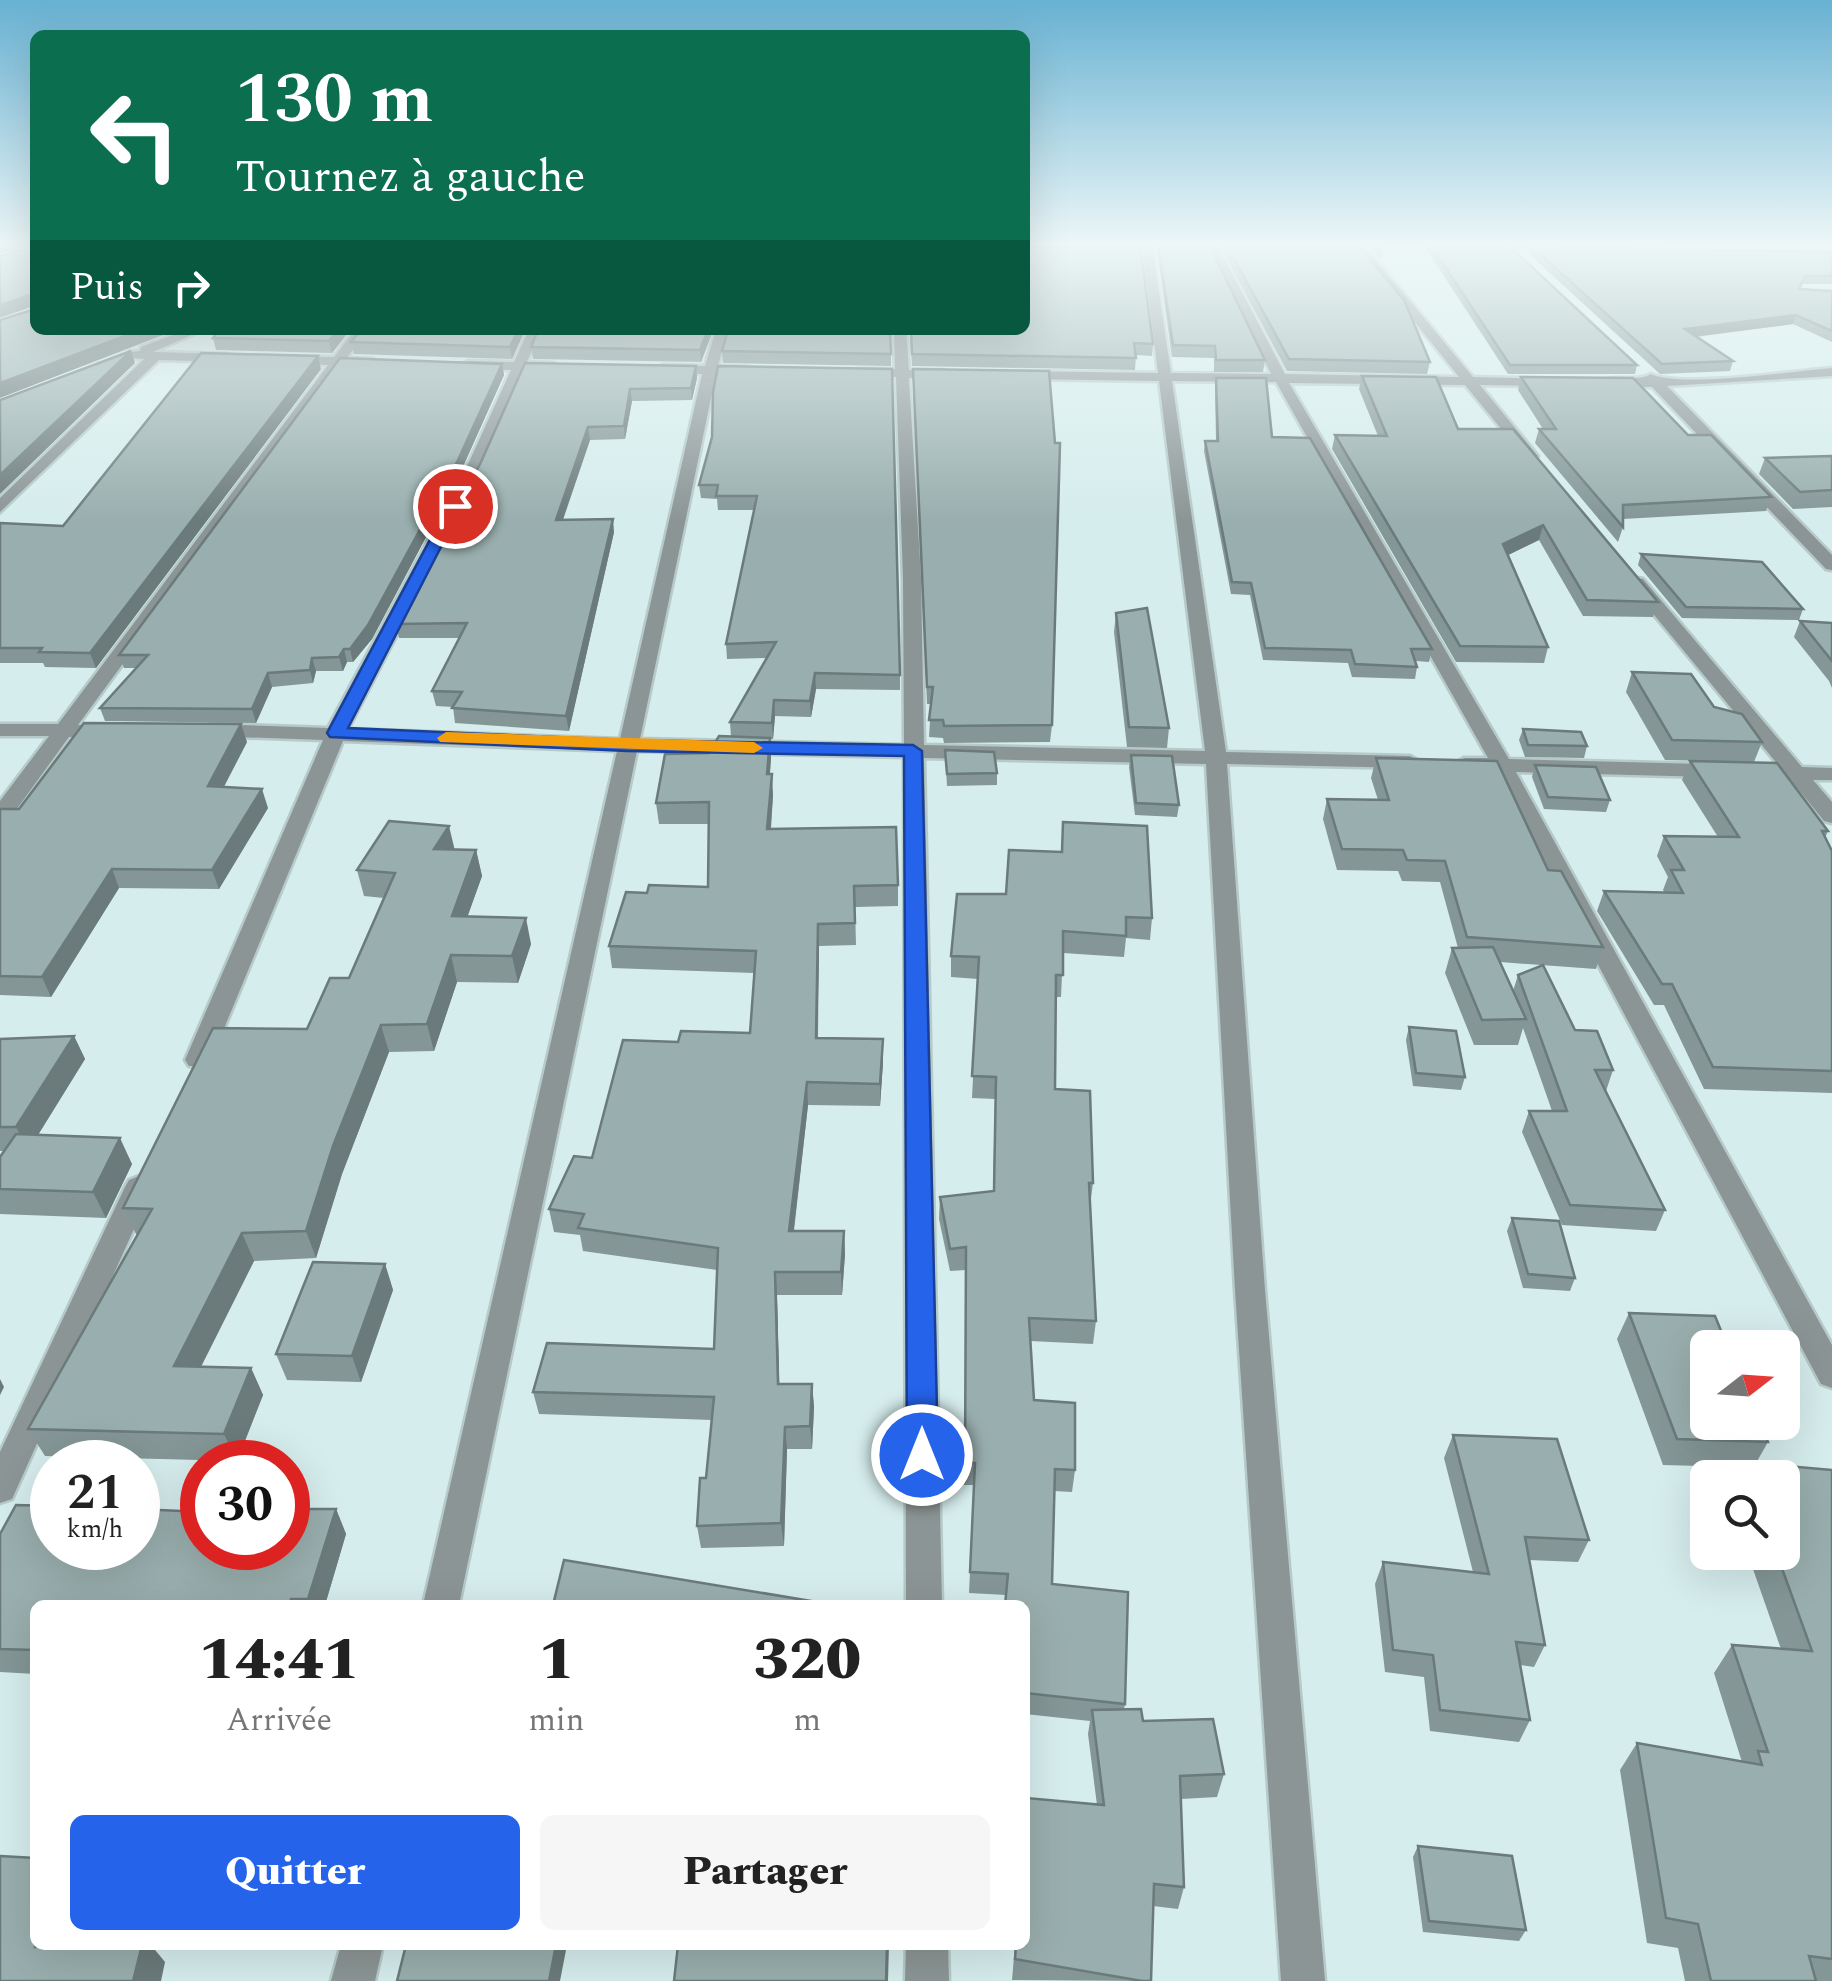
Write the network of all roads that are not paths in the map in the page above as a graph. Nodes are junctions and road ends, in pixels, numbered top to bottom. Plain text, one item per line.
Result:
1 (181, 336) edge
2 (356, 336) edge
3 (532, 336) edge
4 (720, 336) edge
5 (900, 336) edge
6 (1158, 336) edge
7 (1259, 336) edge
8 (1435, 336) edge
9 (134, 354) junction
10 (156, 355) junction
11 (247, 358) edge
12 (265, 359) edge
13 (117, 361) edge
14 (338, 361) junction
15 (390, 363) edge
16 (443, 365) edge
17 (517, 366) junction
18 (575, 368) edge
19 (652, 369) edge
20 (710, 370) junction
21 (767, 371) edge
22 (1643, 371) dead end
23 (1832, 372) edge
24 (844, 373) edge
25 (902, 374) junction
26 (958, 374) edge
27 (995, 375) edge
28 (1163, 378) junction
29 (1281, 380) junction
30 (1474, 382) junction
31 (1565, 382) edge
32 (1584, 383) edge
33 (1657, 383) junction
34 (1546, 474) edge
35 (0, 507) edge
36 (1620, 563) edge
37 (1832, 565) edge
38 (0, 730) edge
39 (133, 730) edge
40 (186, 730) edge
41 (62, 732) junction
42 (336, 733) junction
43 (627, 745) junction
44 (913, 751) junction
45 (1216, 757) junction
46 (1502, 765) junction
47 (1798, 773) junction
48 (1832, 774) edge
49 (0, 816) edge
50 (1832, 816) edge
51 (188, 1082) edge
52 (147, 1170) edge
53 (1832, 1375) edge
54 (0, 1488) edge
55 (441, 1600) edge
56 (924, 1600) edge
57 (361, 1950) edge
58 (927, 1950) edge
59 (354, 1981) edge
60 (927, 1981) edge
61 (1303, 1981) edge

1 - 9 street
2 - 14 street
3 - 17 street
4 - 20 street
5 - 25 street
6 - 28 street
7 - 29 street
8 - 30 street
9 - 10 street
9 - 13 street
10 - 11 street
10 - 35 street
12 - 14 street
14 - 15 street
14 - 41 street
16 - 17 street
17 - 18 street
17 - 42 street
19 - 20 street
20 - 21 street
20 - 43 street
22 - 33 street
23 - 33 street
24 - 25 street
25 - 26 street
25 - 44 street
27 - 28 street
28 - 29 street
28 - 45 street
29 - 30 street
29 - 46 street
30 - 31 street
30 - 34 street
32 - 33 street
33 - 37 street
36 - 47 street
38 - 41 street
39 - 41 street
40 - 42 street
41 - 49 street
42 - 43 street
42 - 51 street
43 - 44 street
43 - 55 street
44 - 45 street
44 - 56 street
45 - 46 street
45 - 61 street
46 - 47 street
46 - 53 street
47 - 48 street
47 - 50 street
52 - 54 street
57 - 59 street
58 - 60 street

